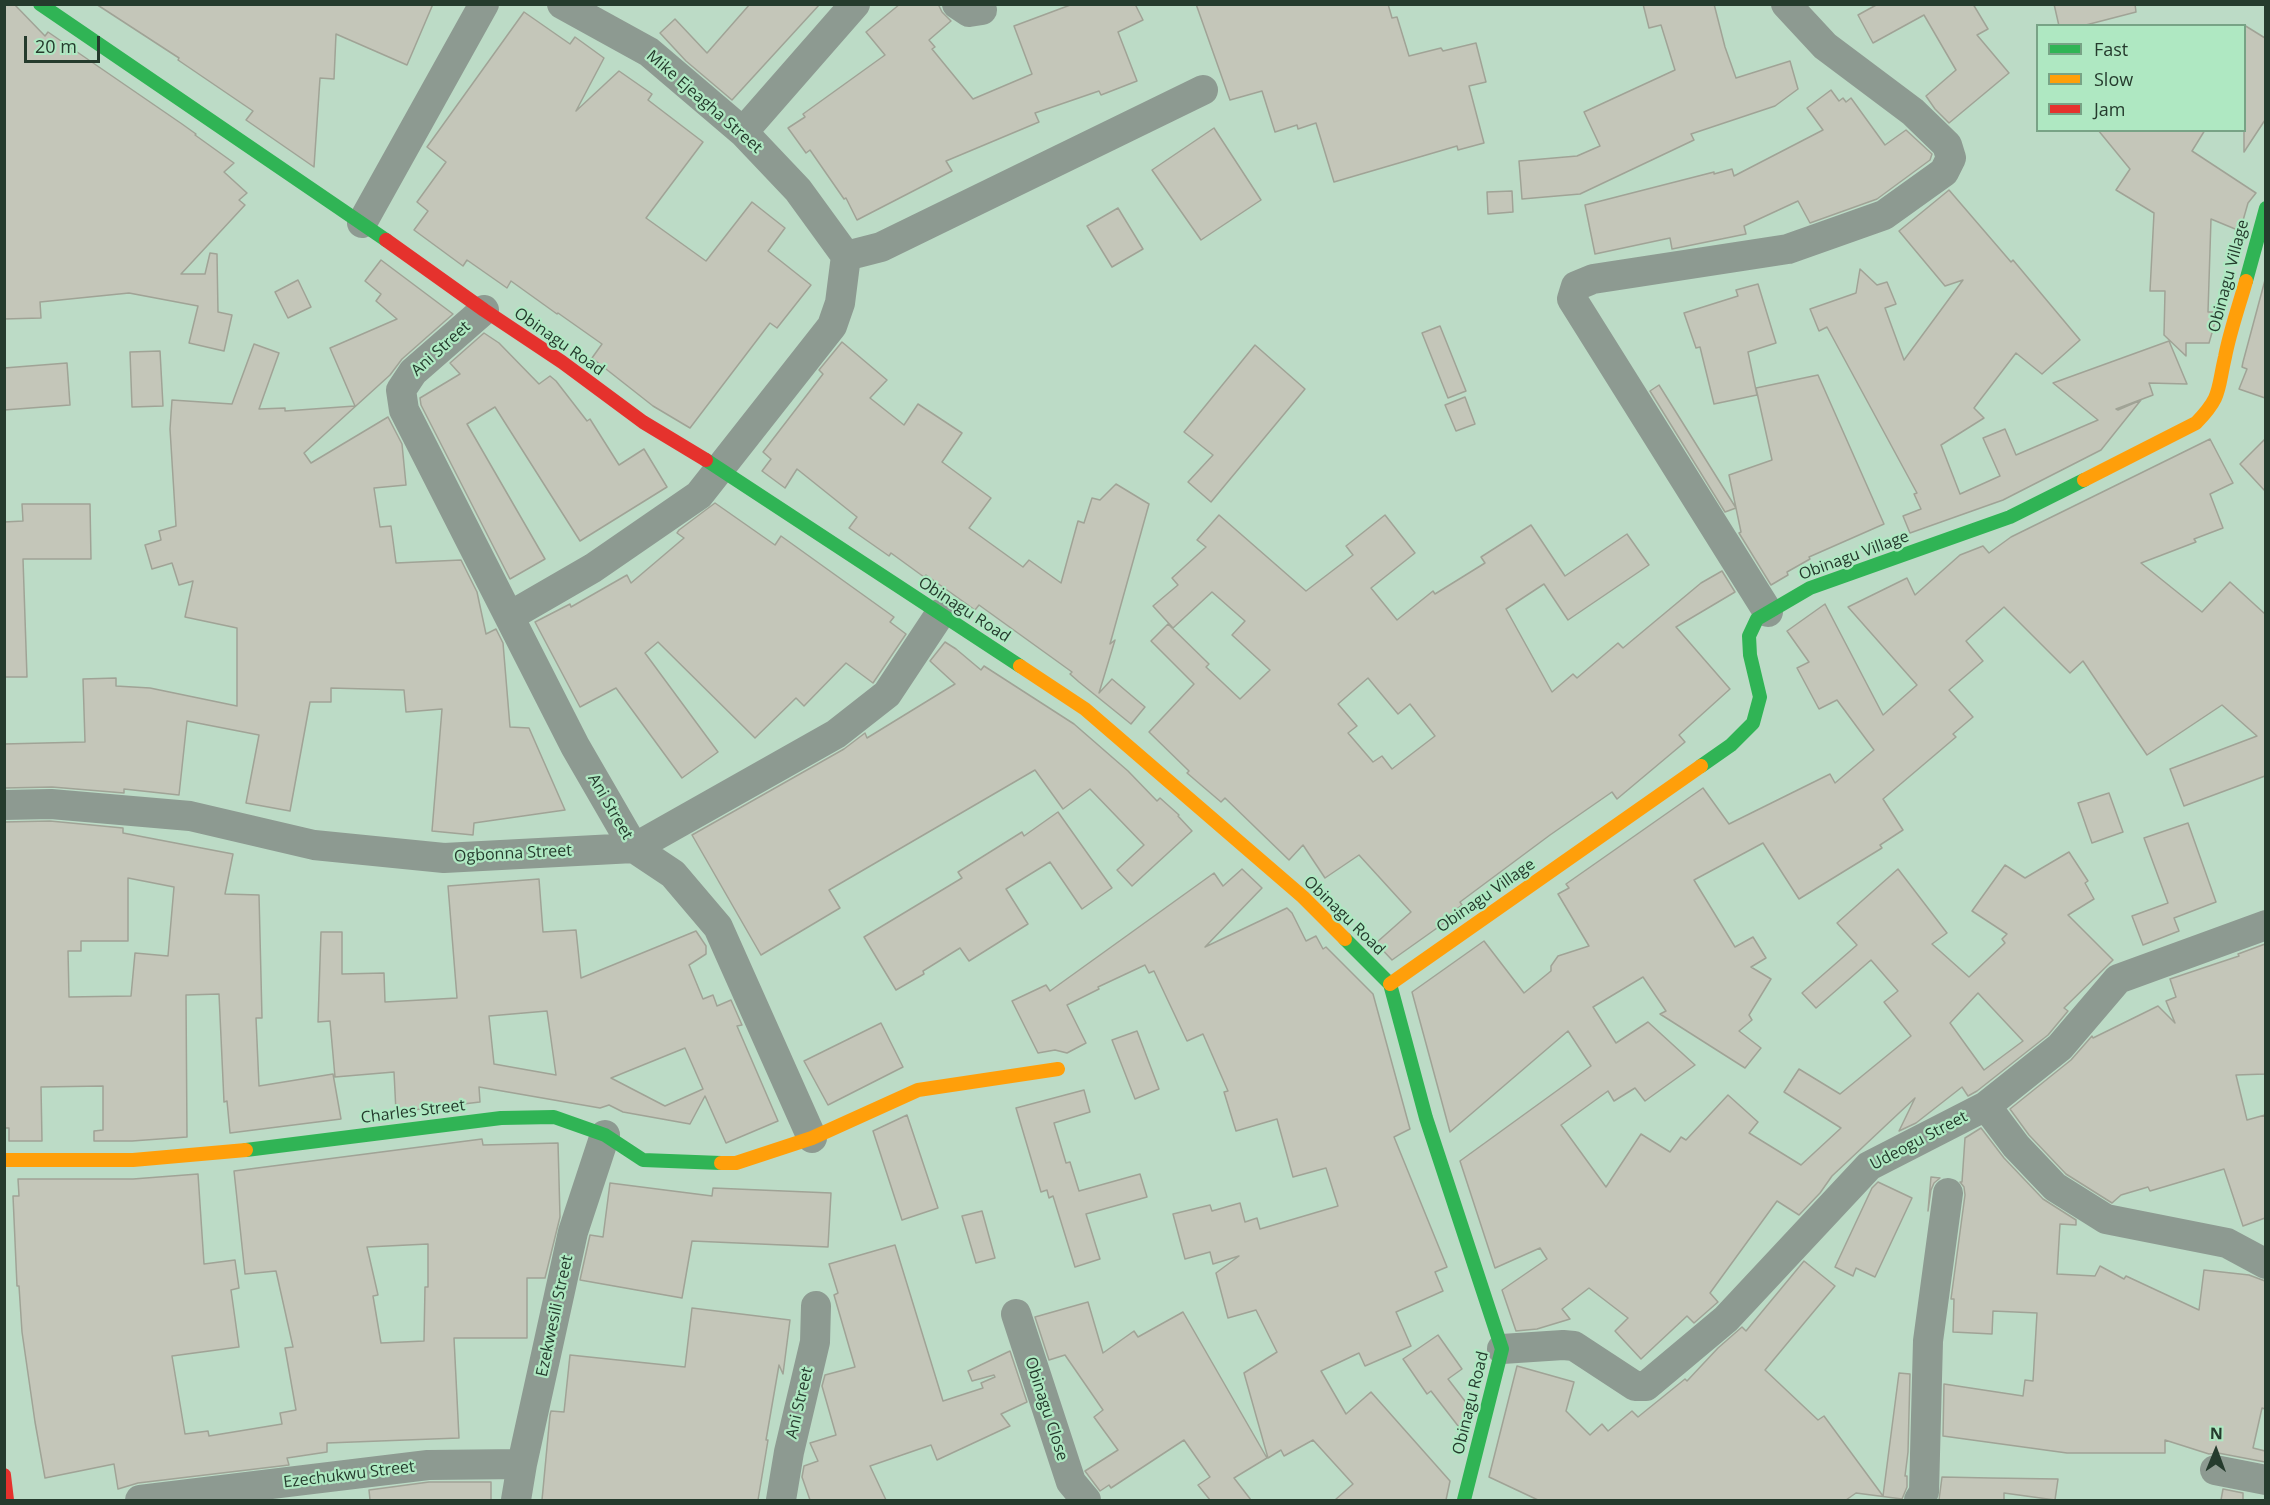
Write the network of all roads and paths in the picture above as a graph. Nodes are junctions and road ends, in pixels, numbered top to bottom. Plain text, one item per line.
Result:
1 (40, 4) edge
2 (484, 4) edge
3 (562, 4) edge
4 (855, 4) edge
5 (1786, 4) edge
6 (1203, 90) dead end
7 (743, 132) junction
8 (2265, 208) edge
9 (362, 223) junction
10 (846, 256) junction
11 (484, 310) junction
12 (720, 468) junction
13 (1768, 612) junction
14 (940, 614) junction
15 (510, 616) junction
16 (4, 805) edge
17 (634, 848) junction
18 (2265, 925) edge
19 (1390, 984) junction
20 (1058, 1068) dead end
21 (1986, 1106) junction
22 (605, 1135) junction
23 (812, 1138) junction
24 (4, 1160) edge
25 (1948, 1193) dead end
26 (2265, 1264) edge
27 (816, 1306) dead end
28 (1016, 1314) dead end
29 (1502, 1349) junction
30 (522, 1464) junction
31 (2215, 1470) dead end
32 (4, 1475) edge
33 (2265, 1480) edge
34 (6, 1500) edge
35 (140, 1500) edge
36 (516, 1500) edge
37 (781, 1500) edge
38 (1086, 1500) edge
39 (1464, 1500) edge
40 (1919, 1500) edge

1 - 9 street, Obinagu Road
2 - 9 street
3 - 7 street, Mike Ejeagha Street
4 - 7 street
5 - 13 street
6 - 10 street
7 - 10 street, Mike Ejeagha Street
8 - 13 street, Obinagu Village
9 - 11 street, Obinagu Road
10 - 12 street
11 - 12 street, Obinagu Road
11 - 15 street, Ani Street
12 - 14 street, Obinagu Road
12 - 15 street
13 - 19 street, Obinagu Village
14 - 17 street, Ogbonna Street
14 - 19 street, Obinagu Road
15 - 17 street, Ani Street
16 - 17 street, Ogbonna Street
17 - 23 street, Ani Street
18 - 21 street, Udeogu Street
19 - 29 street, Obinagu Road
20 - 23 street, Charles Street
21 - 26 street
21 - 29 street, Udeogu Street
22 - 23 street, Charles Street
22 - 24 street, Charles Street
22 - 30 street, Ezekwesili Street
25 - 40 street
27 - 37 street, Ani Street
28 - 38 street, Obinagu Close
29 - 39 street, Obinagu Road
30 - 35 street, Ezechukwu Street
30 - 36 street, Ezekwesili Street
31 - 33 street
32 - 34 street

